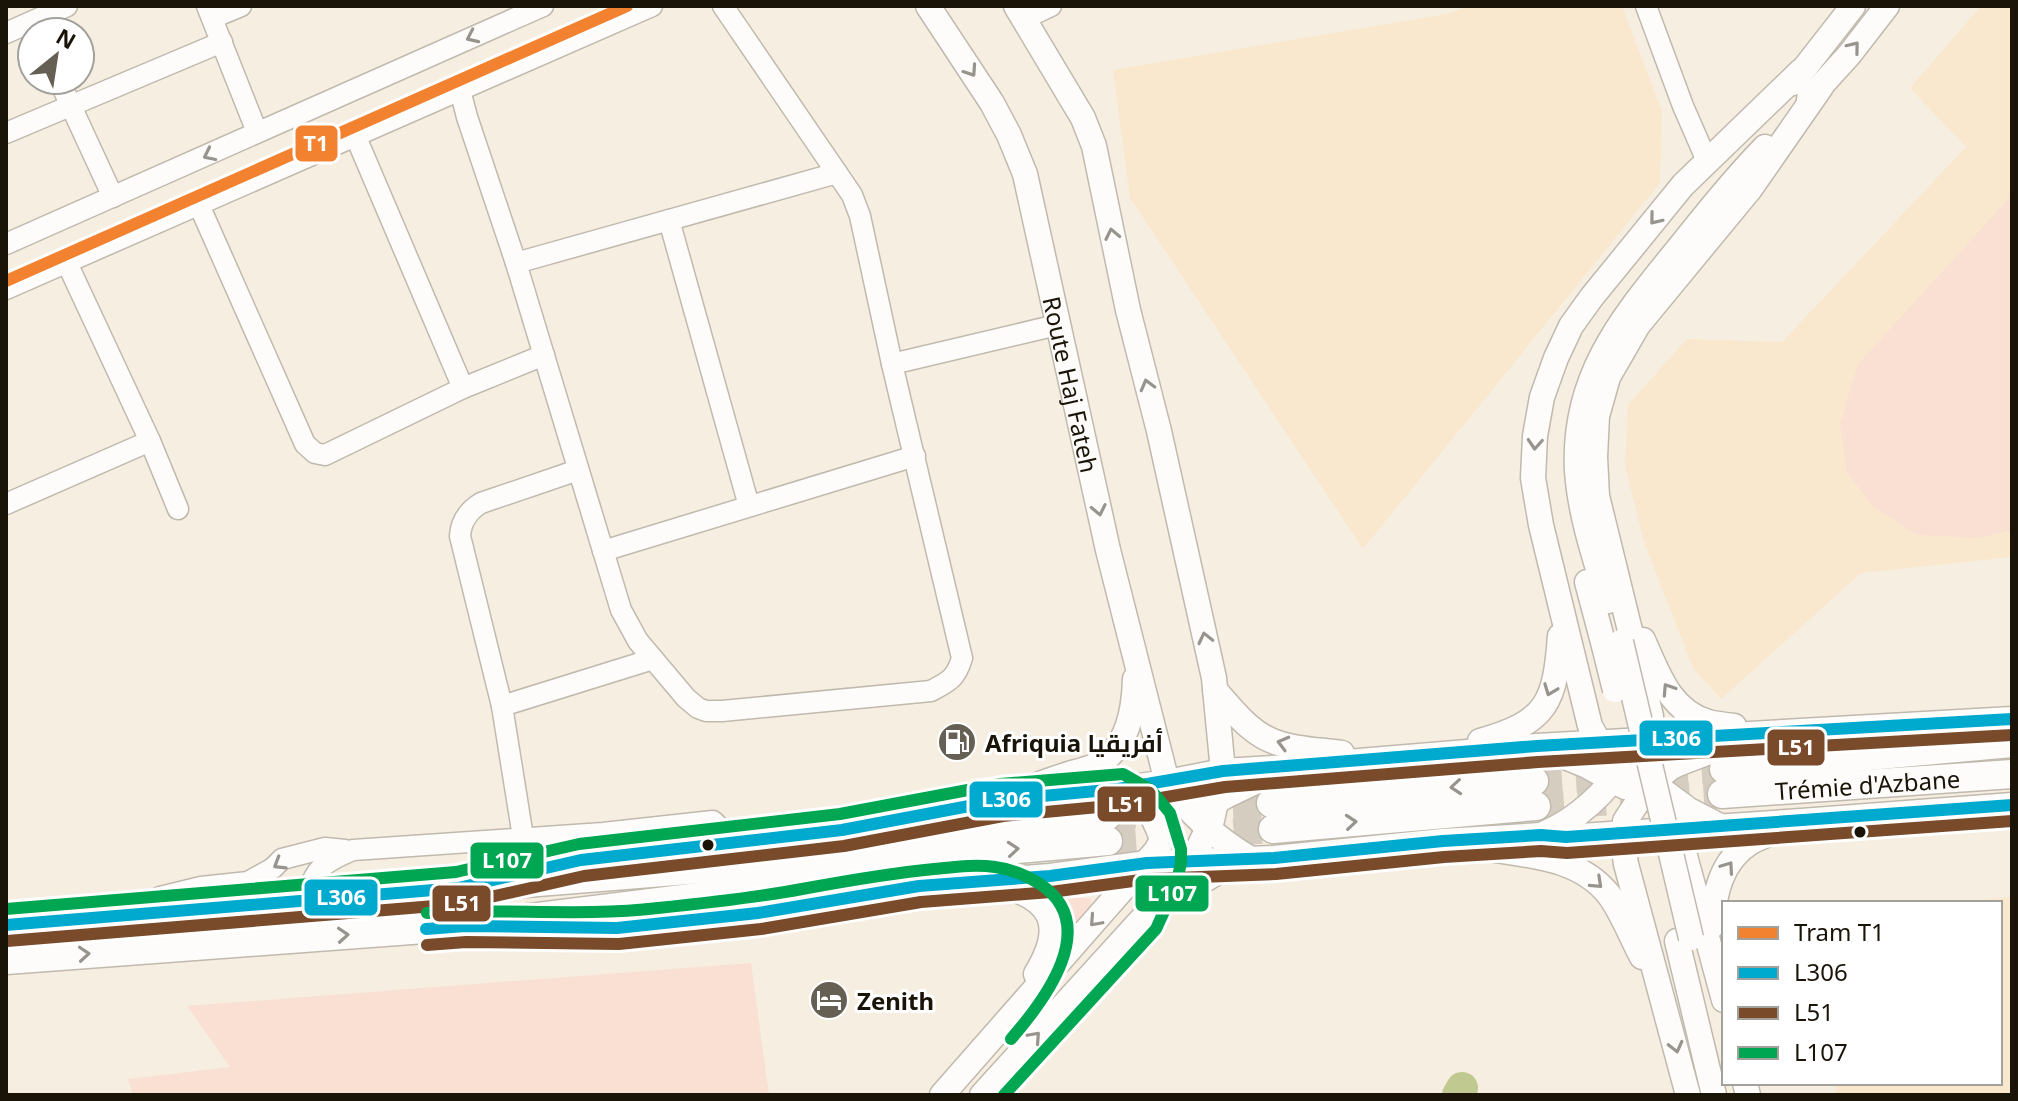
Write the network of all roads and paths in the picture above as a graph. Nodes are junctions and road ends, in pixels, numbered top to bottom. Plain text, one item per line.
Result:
1 (67, 6) edge
2 (241, 6) edge
3 (498, 6) edge
4 (543, 6) edge
5 (652, 6) edge
6 (723, 6) edge
7 (928, 6) edge
8 (1051, 6) edge
9 (1646, 6) edge
10 (1853, 6) edge
11 (1887, 6) edge
12 (210, 12) edge
13 (1020, 12) edge
14 (42, 16) edge
15 (517, 17) junction
16 (222, 42) junction
17 (1801, 71) junction
18 (1821, 87) junction
19 (460, 90) junction
20 (66, 96) edge
21 (70, 105) junction
22 (257, 132) junction
23 (6, 133) edge
24 (355, 135) junction
25 (1707, 161) junction
26 (837, 173) junction
27 (113, 197) junction
28 (199, 205) junction
29 (669, 220) junction
30 (6, 244) edge
31 (67, 263) junction
32 (516, 263) junction
33 (6, 289) edge
34 (1057, 325) junction
35 (544, 355) junction
36 (892, 364) junction
37 (463, 388) junction
38 (150, 441) junction
39 (915, 456) junction
40 (578, 470) junction
41 (6, 504) edge
42 (749, 506) junction
43 (178, 509) dead end
44 (603, 551) junction
45 (1616, 571) junction
46 (1562, 614) junction
47 (1612, 644) junction
48 (653, 659) junction
49 (1136, 660) junction
50 (1215, 690) junction
51 (502, 706) junction
52 (2012, 719) edge
53 (1759, 733) junction
54 (1643, 739) junction
55 (1599, 742) junction
56 (2012, 743) edge
57 (1537, 746) junction
58 (1428, 756) junction
59 (1696, 756) junction
60 (1388, 759) junction
61 (1287, 767) junction
62 (1223, 771) junction
63 (1620, 772) junction
64 (2012, 774) edge
65 (1167, 782) junction
66 (1118, 789) junction
67 (1646, 790) junction
68 (1535, 794) tunnel mouth
69 (1004, 800) junction
70 (1216, 802) junction
71 (2012, 805) edge
72 (1272, 816) tunnel mouth
73 (1575, 817) junction
74 (1801, 821) junction
75 (1201, 823) junction
76 (1713, 823) junction
77 (1674, 829) junction
78 (1623, 833) junction
79 (1541, 835) junction
80 (523, 837) junction
81 (1443, 841) junction
82 (735, 843) junction
83 (353, 850) junction
84 (1158, 855) junction
85 (1244, 859) junction
86 (1192, 861) junction
87 (987, 881) junction
88 (458, 888) junction
89 (305, 900) junction
90 (147, 913) junction
91 (1143, 919) junction
92 (6, 925) edge
93 (465, 926) junction
94 (1692, 940) junction
95 (6, 960) edge
96 (1722, 996) edge
97 (1664, 1001) junction
98 (1015, 1011) junction
99 (1722, 1068) edge
100 (942, 1095) edge
101 (982, 1095) edge
102 (1688, 1095) edge
103 (1714, 1095) edge

1 - 14 street
2 - 12 street
3 - 15 street
4 - 15 street
5 - 19 street
6 - 26 street
7 -> 34 main road, Route Haj Fateh
8 - 13 street
9 - 25 street
10 - 17 main road
18 -> 11 main road
12 - 16 street
50 -> 13 main road
15 -> 22 street
16 - 21 street
16 - 22 street
17 - 25 main road
17 - 47 main road
18 - 45 main road
18 - 47 main road
19 - 24 street
19 - 32 street
20 - 21 street
21 - 23 street
21 - 27 street
22 -> 27 street
24 - 28 street
24 - 37 street
25 -> 46 main road
26 - 29 street
26 - 36 street
27 - 30 street
28 - 31 street
28 - 37 street
29 - 32 street
29 - 42 street
31 - 33 street
31 - 38 street
32 - 35 street
34 - 36 street
34 -> 49 main road, Route Haj Fateh
35 - 37 street
35 - 40 street
36 - 39 street
38 - 41 street
38 - 43 street
39 - 42 street
39 - 48 street
40 - 44 street
40 - 51 street
42 - 44 street
44 - 48 street
53 -> 45 main road
45 - 54 main road
46 - 55 main road
46 -> 58 main road
47 - 94 main road, bridge
48 - 51 street
49 - 65 main road, Route Haj Fateh
49 - 69 main road
60 -> 50 main road
50 - 62 main road
51 - 80 street
52 - 53 main road
53 - 54 main road
53 - 59 main road
54 - 55 main road
54 - 63 main road
55 - 57 main road
55 - 63 main road
56 - 64 highway, Trémie d'Azbane
57 - 58 main road
57 - 63 main road
57 - 73 main road
58 - 60 main road
59 - 67 main road
59 - 76 main road
60 - 61 main road
61 - 62 main road
61 - 70 main road
62 - 65 main road
62 - 70 main road
63 - 67 main road
63 - 73 main road
65 - 66 main road
65 - 75 main road
65 - 84 main road
66 - 69 main road
66 - 84 main road
67 - 76 main road
67 - 77 main road
67 - 78 main road
68 - 72 highway
69 - 82 main road
70 - 75 main road
71 - 74 main road
73 - 79 main road
74 - 76 main road
94 -> 74 main road
75 - 84 main road
75 - 85 main road
75 - 86 main road
76 - 77 main road
77 - 78 main road
77 - 94 main road
78 - 79 main road
78 - 97 main road
79 - 81 main road
80 - 82 street
80 - 83 street
81 - 85 main road
81 -> 97 main road
82 - 88 main road
83 - 89 street
83 -> 90 street
84 - 86 main road
84 - 87 main road
84 - 91 main road
84 -> 98 main road
85 - 86 main road
85 - 91 main road
86 - 91 main road
87 - 93 main road
87 - 98 main road
88 - 89 highway
93 -> 88 highway
89 - 90 highway
90 - 92 highway
101 -> 91 main road
95 -> 93 highway
94 - 96 main road
94 - 99 main road
94 - 103 main road
97 -> 102 main road
98 - 100 main road

